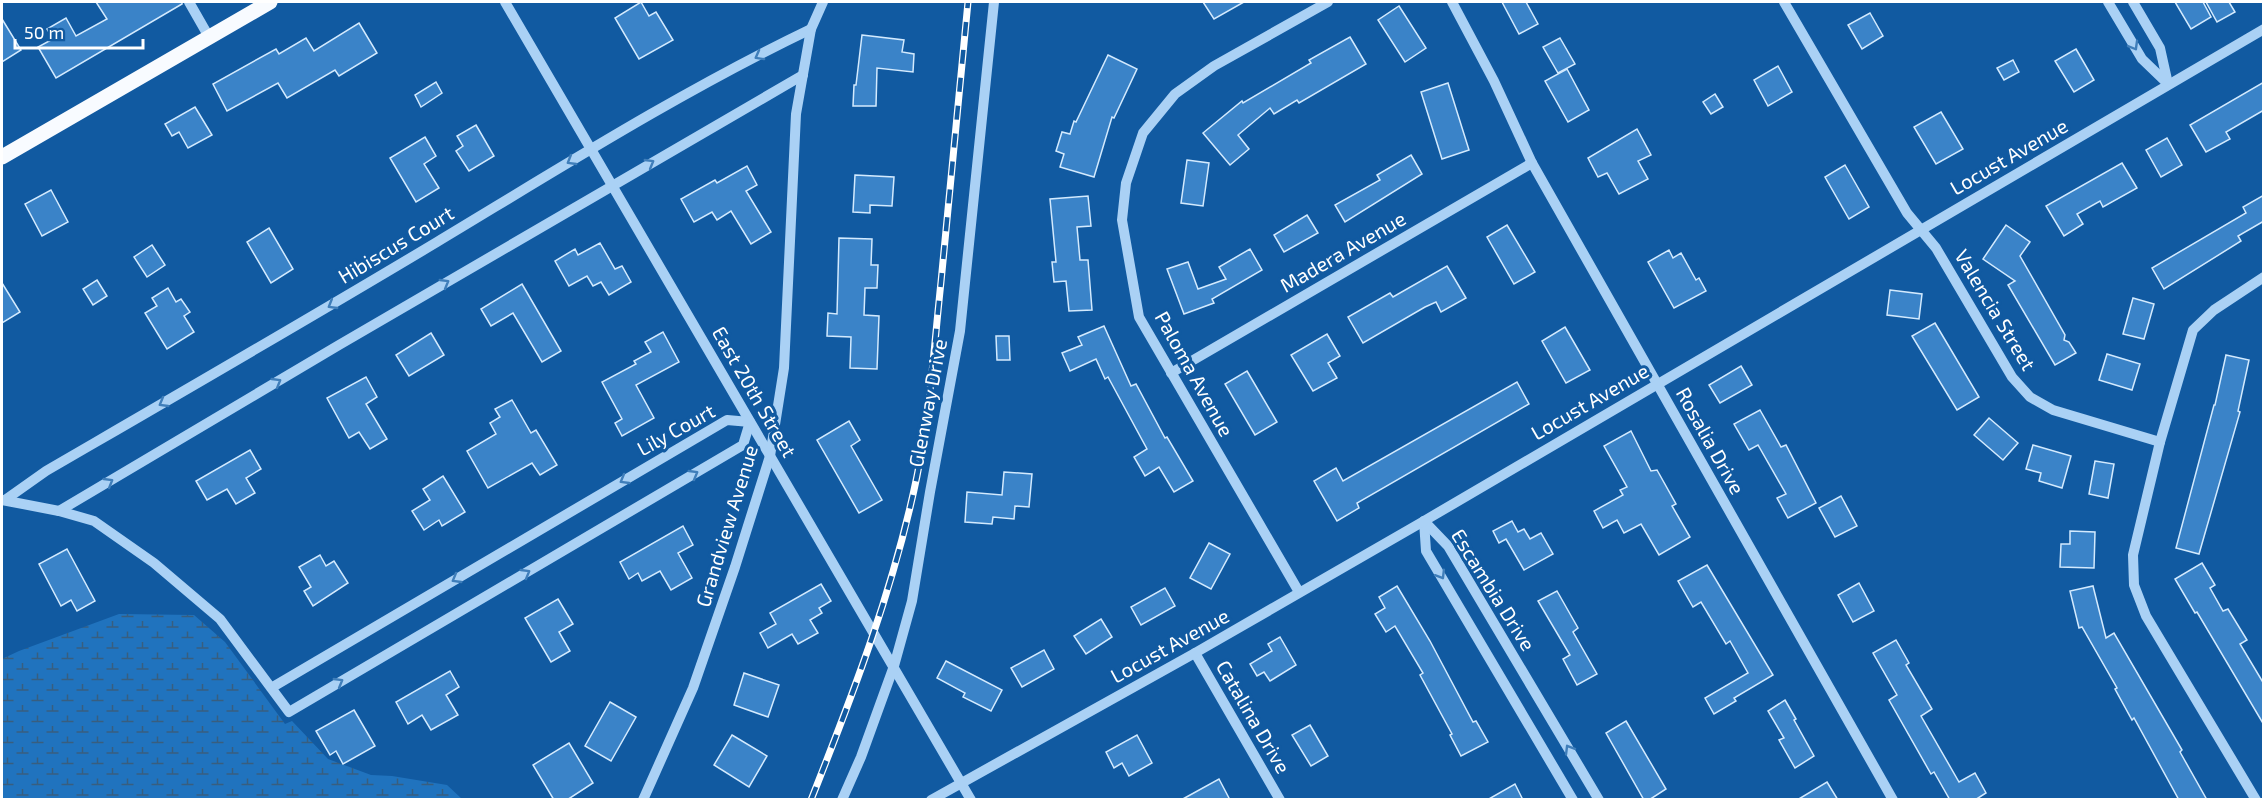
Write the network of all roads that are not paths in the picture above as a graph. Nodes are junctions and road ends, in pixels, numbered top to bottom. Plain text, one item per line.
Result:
1 (189, 2) edge
2 (270, 2) edge
3 (505, 2) edge
4 (823, 2) edge
5 (994, 2) edge
6 (1328, 2) edge
7 (1452, 2) edge
8 (1784, 2) edge
9 (2108, 2) edge
10 (2133, 2) edge
11 (811, 29) junction
12 (2264, 29) edge
13 (209, 37) junction
14 (803, 75) junction
15 (2168, 84) junction
16 (593, 148) junction
17 (2, 157) edge
18 (1532, 163) junction
19 (613, 184) junction
20 (1921, 230) junction
21 (2264, 277) edge
22 (1171, 373) junction
23 (1657, 384) junction
24 (750, 422) junction
25 (2160, 442) junction
26 (770, 456) junction
27 (3, 501) edge
28 (59, 511) junction
29 (1424, 521) junction
30 (1299, 592) junction
31 (1195, 653) junction
32 (894, 666) junction
33 (271, 688) junction
34 (961, 783) junction
35 (643, 800) edge
36 (842, 800) edge
37 (931, 800) edge
38 (971, 800) edge
39 (1281, 800) edge
40 (1573, 800) edge
41 (1599, 800) edge
42 (1893, 800) edge
43 (2256, 800) edge

1 - 13 street
2 - 13 main road
3 - 16 street, East 20th Street
4 - 11 street, Grandview Avenue
5 - 32 street, Glenway Drive
6 - 22 street, Paloma Avenue
7 - 18 street, Rosalia Drive
8 - 20 street, Valencia Street
9 -> 15 street
10 - 15 street
11 - 14 street, Grandview Avenue
11 -> 16 street, Hibiscus Court
12 - 15 street, Locust Avenue
13 - 17 main road
19 -> 14 street
14 - 26 street, Grandview Avenue
15 - 20 street, Locust Avenue
16 - 19 street, East 20th Street
16 -> 27 street, Hibiscus Court
18 - 22 street, Madera Avenue
18 - 23 street, Rosalia Drive
19 - 24 street, East 20th Street
28 -> 19 street
20 - 23 street, Locust Avenue
20 - 25 street, Valencia Street
21 - 25 street
22 - 30 street, Paloma Avenue
23 - 29 street, Locust Avenue
23 - 42 street, Rosalia Drive
24 - 26 street, East 20th Street
24 -> 33 street, Lily Court
33 -> 24 street
25 - 43 street
26 - 32 street, East 20th Street
26 - 35 street, Grandview Avenue
27 - 28 street
28 - 33 street
29 - 30 street, Locust Avenue
29 -> 40 street, Escambia Drive
41 -> 29 street, Escambia Drive
30 - 31 street, Locust Avenue
31 - 34 street, Locust Avenue
31 - 39 street, Catalina Drive
32 - 34 street, East 20th Street
32 - 36 street, Glenway Drive
34 - 37 street, Locust Avenue
34 - 38 street, East 20th Street

